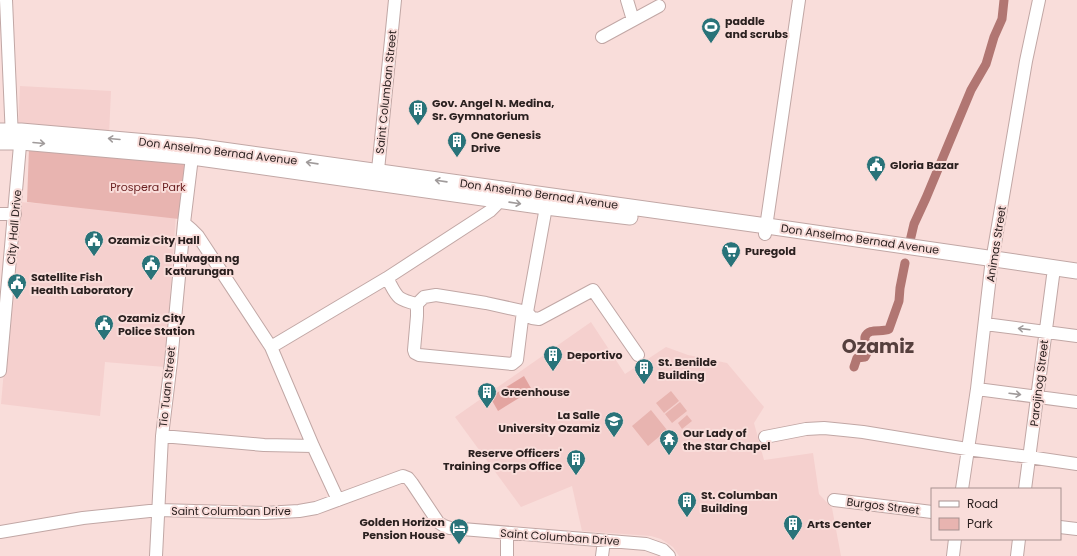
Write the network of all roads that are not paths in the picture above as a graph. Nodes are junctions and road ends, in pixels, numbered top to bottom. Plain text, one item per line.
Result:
1 (6, 0) edge
2 (395, 0) edge
3 (627, 0) edge
4 (799, 0) edge
5 (1039, 0) edge
6 (659, 6) dead end
7 (633, 20) junction
8 (602, 37) dead end
9 (11, 136) edge
10 (193, 152) junction
11 (377, 178) junction
12 (498, 195) junction
13 (546, 207) junction
14 (639, 213) junction
15 (0, 214) edge
16 (15, 214) junction
17 (184, 223) junction
18 (766, 230) junction
19 (992, 263) junction
20 (1077, 271) edge
21 (1053, 276) junction
22 (387, 278) junction
23 (1077, 280) edge
24 (416, 304) junction
25 (525, 312) junction
26 (985, 324) junction
27 (1046, 332) junction
28 (1077, 336) edge
29 (271, 347) junction
30 (638, 355) dead end
31 (0, 371) edge
32 (977, 389) junction
33 (1038, 396) junction
34 (1077, 402) edge
35 (162, 436) junction
36 (765, 437) dead end
37 (313, 446) junction
38 (967, 449) junction
39 (1029, 456) junction
40 (1077, 464) edge
41 (962, 488) edge
42 (1025, 488) edge
43 (338, 500) junction
44 (834, 500) dead end
45 (159, 510) junction
46 (931, 512) edge
47 (1061, 527) edge
48 (1077, 529) edge
49 (0, 532) edge
50 (507, 533) junction
51 (604, 540) junction
52 (955, 540) edge
53 (1019, 540) edge
54 (156, 556) edge
55 (507, 556) edge
56 (602, 556) edge
57 (669, 556) edge
58 (953, 556) edge
59 (1017, 556) edge

1 - 9 street, City Hall Drive
2 - 11 street, Saint Columban Street
3 - 7 street
4 - 18 street
5 - 19 street, Animas Street
6 - 7 street
7 - 8 street
9 - 10 main road, Don Anselmo Bernad Avenue
9 - 16 street, City Hall Drive
10 - 11 main road, Don Anselmo Bernad Avenue
10 - 17 street, Tio Tuan Street
11 - 12 main road, Don Anselmo Bernad Avenue
12 -> 13 main road, Don Anselmo Bernad Avenue
12 - 14 main road, Don Anselmo Bernad Avenue
12 - 22 street
13 - 14 main road, Don Anselmo Bernad Avenue
13 - 25 street
14 - 18 main road, Don Anselmo Bernad Avenue
15 - 16 street
16 - 31 street, City Hall Drive
17 - 29 street
17 - 35 street, Tio Tuan Street
18 - 19 main road, Don Anselmo Bernad Avenue
19 - 20 main road, Don Anselmo Bernad Avenue
19 - 21 main road, Don Anselmo Bernad Avenue
19 - 26 street, Animas Street
21 - 23 main road, Don Anselmo Bernad Avenue
21 - 27 street, Parojinog Street
22 - 24 street
22 - 29 street
24 - 25 street
24 - 25 street
25 - 30 street
27 -> 26 street
26 - 32 street, Animas Street
27 - 28 street
27 - 33 street, Parojinog Street
29 - 37 street
32 -> 33 street
32 - 38 street, Animas Street
33 - 34 street
33 - 39 street, Parojinog Street
35 - 37 street
35 - 45 street, Tio Tuan Street
36 - 38 street
37 - 43 street
38 - 39 street
38 - 41 street, Animas Street
39 - 40 street
39 - 42 street, Parojinog Street
43 - 45 street, Saint Columban Drive
43 - 50 street, Saint Columban Drive
44 - 46 street, Burgos Street
45 - 49 street, Saint Columban Drive
45 - 54 street, Tio Tuan Street
47 - 48 street
50 - 51 street, Saint Columban Drive
50 - 55 street
51 - 56 street
51 - 57 street, Saint Columban Drive
52 - 58 street
53 - 59 street

